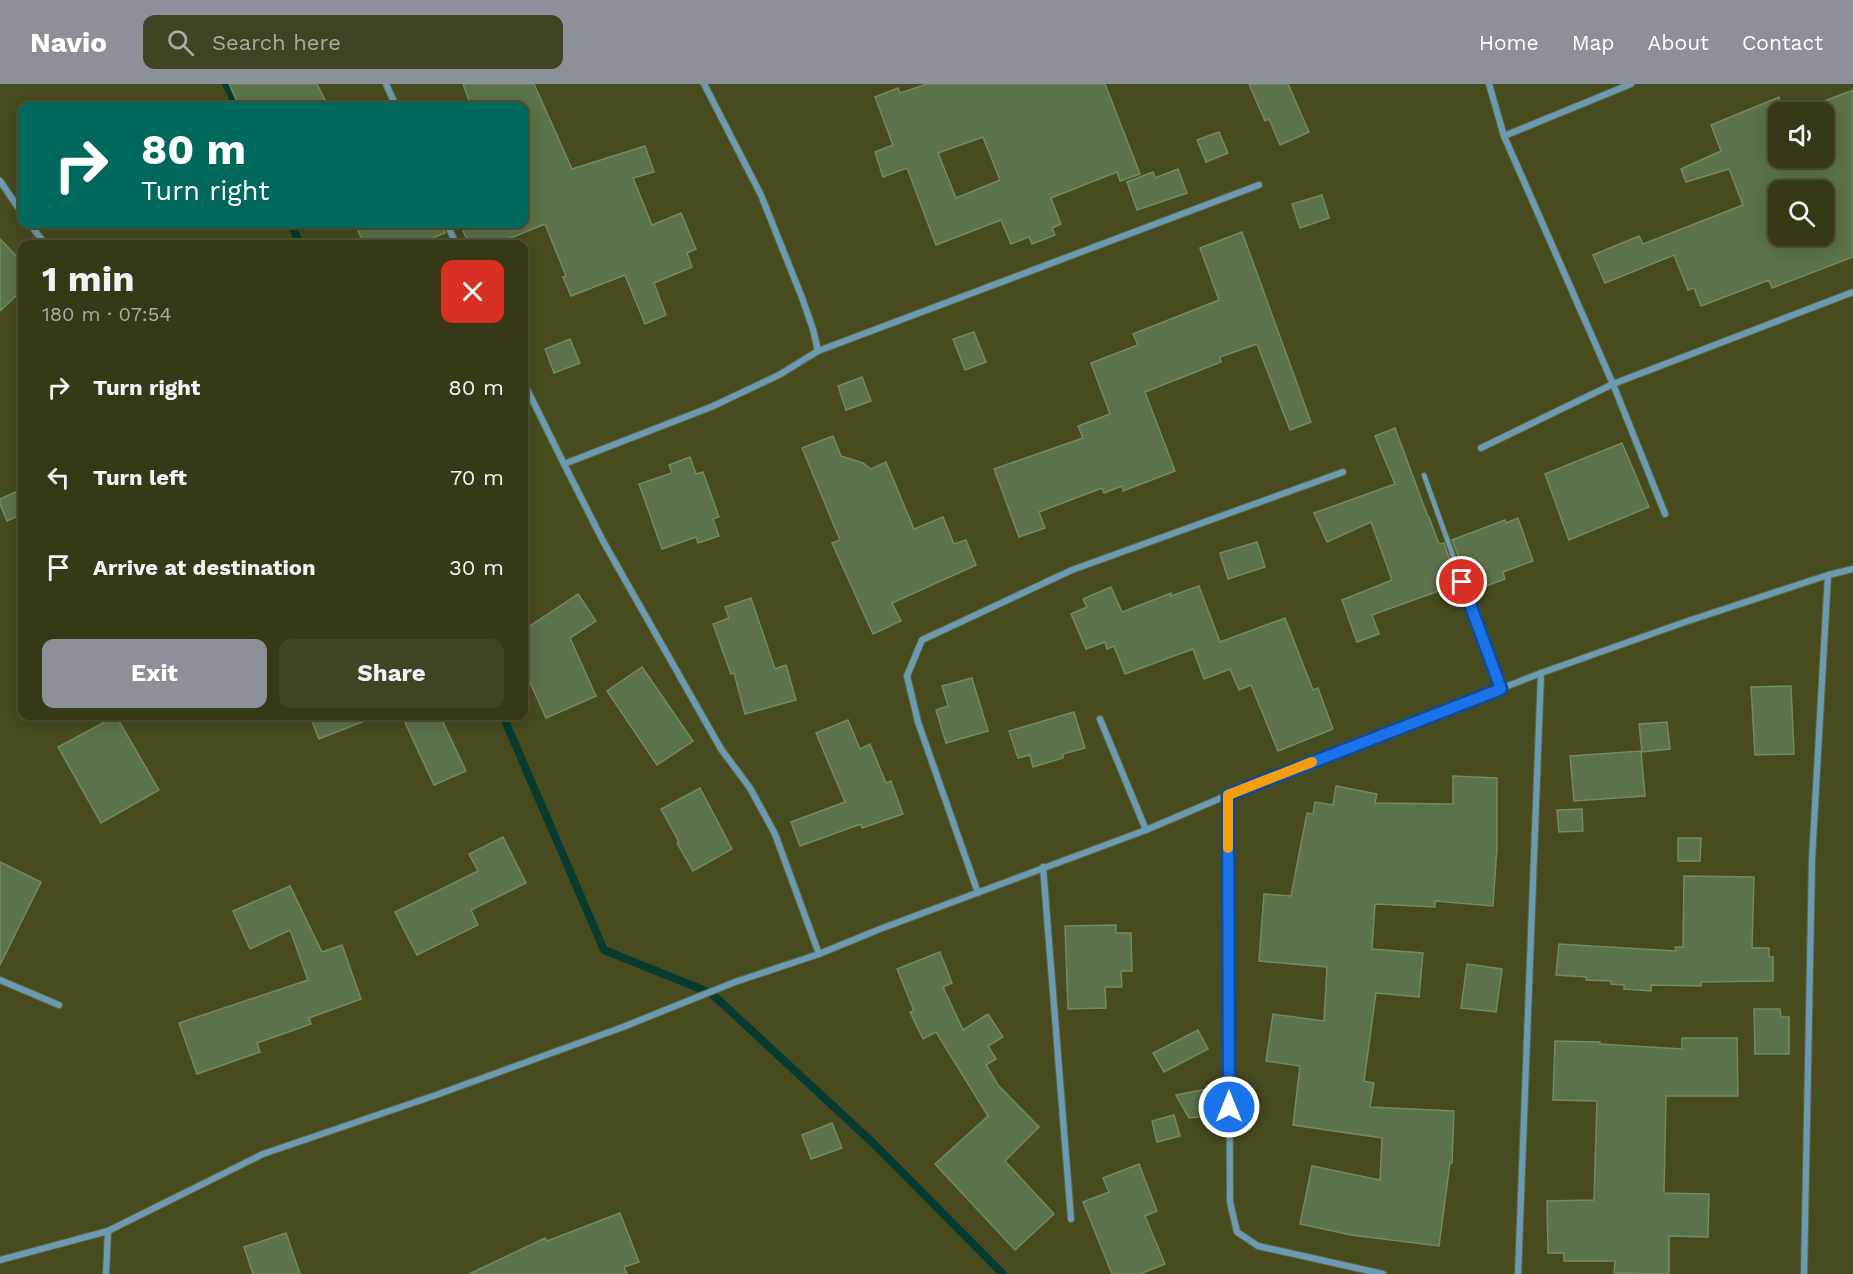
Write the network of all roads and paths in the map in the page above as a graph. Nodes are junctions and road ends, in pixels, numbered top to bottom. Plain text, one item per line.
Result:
1 (386, 84) edge
2 (705, 84) edge
3 (1489, 84) edge
4 (1631, 84) edge
5 (394, 102) edge
6 (1504, 135) junction
7 (0, 181) edge
8 (1259, 185) dead end
9 (18, 207) edge
10 (1853, 292) edge
11 (818, 351) junction
12 (1613, 384) junction
13 (528, 391) edge
14 (1481, 448) dead end
15 (564, 464) junction
16 (1343, 472) dead end
17 (1424, 475) dead end
18 (1665, 514) dead end
19 (1853, 569) edge
20 (1828, 575) junction
21 (1540, 673) junction
22 (1501, 689) junction
23 (1100, 719) dead end
24 (1228, 795) junction
25 (1146, 830) junction
26 (1043, 867) junction
27 (978, 893) junction
28 (819, 954) junction
29 (0, 980) edge
30 (59, 1005) dead end
31 (1071, 1219) dead end
32 (108, 1231) junction
33 (0, 1260) edge
34 (106, 1274) edge
35 (1383, 1274) edge
36 (1518, 1274) edge
37 (1804, 1274) edge

1 - 5 street
2 - 11 street
3 - 6 street
4 - 6 street
6 - 12 street
7 - 9 street
8 - 11 street
10 - 12 street
11 - 15 street
12 - 14 street
12 - 18 street
13 - 15 street
15 - 28 street
16 - 27 street
17 - 22 lane
19 - 20 street
20 - 21 street
20 - 37 street
21 - 22 street
21 - 36 street
22 - 24 street
23 - 25 street
24 - 25 street
24 - 35 street
25 - 26 street
26 - 27 street
26 - 31 street
27 - 28 street
28 - 32 street
29 - 30 street
32 - 33 street
32 - 34 street

